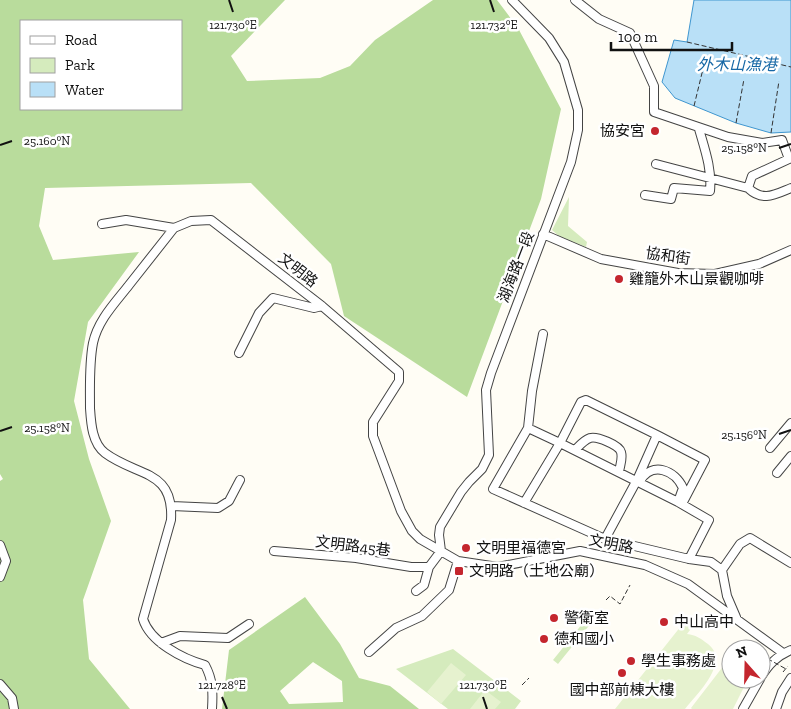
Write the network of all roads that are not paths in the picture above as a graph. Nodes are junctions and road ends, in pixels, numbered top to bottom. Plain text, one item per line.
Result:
1 (512, 0) edge
2 (575, 0) edge
3 (699, 129) junction
4 (790, 158) edge
5 (656, 164) dead end
6 (711, 178) junction
7 (748, 188) junction
8 (791, 188) edge
9 (645, 195) dead end
10 (102, 224) dead end
11 (174, 228) junction
12 (543, 234) junction
13 (791, 250) edge
14 (322, 306) junction
15 (543, 334) dead end
16 (239, 353) dead end
17 (791, 423) edge
18 (528, 428) junction
19 (657, 434) junction
20 (560, 443) junction
21 (770, 448) dead end
22 (575, 450) junction
23 (791, 456) edge
24 (619, 472) junction
25 (777, 473) dead end
26 (240, 480) dead end
27 (638, 481) junction
28 (524, 503) junction
29 (680, 503) junction
30 (172, 506) junction
31 (605, 539) junction
32 (0, 545) edge
33 (274, 551) dead end
34 (441, 551) junction
35 (689, 559) junction
36 (458, 561) junction
37 (791, 563) edge
38 (429, 567) junction
39 (722, 570) junction
40 (0, 577) edge
41 (416, 591) dead end
42 (737, 619) junction
43 (249, 624) dead end
44 (160, 643) junction
45 (791, 650) edge
46 (369, 652) dead end
47 (783, 653) junction
48 (771, 663) edge
49 (791, 678) edge
50 (0, 684) edge
51 (754, 689) edge
52 (14, 709) edge
53 (212, 709) edge
54 (743, 709) edge
55 (776, 709) edge

1 - 12 street, 湖海路一段
2 - 3 street
3 - 4 street
3 - 6 street
4 - 7 street
5 - 6 street
6 - 7 street
6 - 9 street
7 - 8 street
10 - 11 street
11 - 14 street, 文明路
11 - 30 street
12 - 13 street, 協和街
12 - 34 street, 湖海路一段
14 - 16 street
14 - 34 street, 文明路
15 - 18 street
17 - 21 street
18 - 20 street
18 - 28 street
19 - 20 street
19 - 27 street
19 - 29 street
20 - 22 street
20 - 28 street
22 - 24 street
22 - 24 street
23 - 25 street
24 - 27 street
26 - 30 street
27 - 29 street
27 - 29 street
27 - 31 street
28 - 31 street
29 - 35 street
30 - 44 street
31 - 35 street
32 - 40 street
33 - 38 street, 文明路45巷
34 - 36 street, 文明路
34 - 38 street
35 - 39 street
36 - 42 street, 文明路
36 - 46 street
37 - 39 street
38 - 41 street
39 - 42 street
42 - 47 street, 文明路
43 - 44 street
44 - 53 street
45 - 47 street
47 - 48 street
49 - 55 street
50 - 52 street
51 - 54 street

